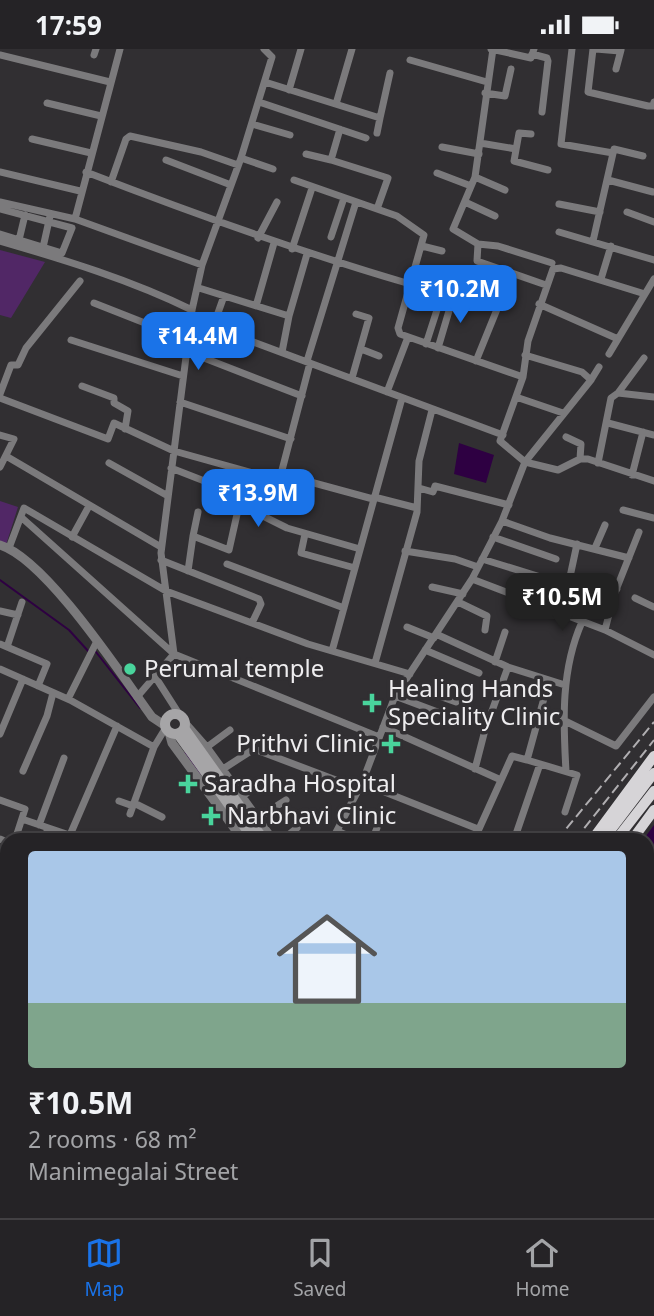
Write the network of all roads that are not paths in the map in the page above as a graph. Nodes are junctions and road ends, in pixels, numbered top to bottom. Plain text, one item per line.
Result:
1 (120, 49) edge
2 (264, 49) edge
3 (301, 49) edge
4 (352, 49) edge
5 (492, 49) edge
6 (572, 49) edge
7 (595, 49) edge
8 (620, 50) edge
9 (533, 52) edge
10 (0, 54) edge
11 (410, 60) dead end
12 (616, 68) dead end
13 (511, 69) dead end
14 (390, 72) dead end
15 (110, 82) junction
16 (265, 82) junction
17 (486, 82) junction
18 (289, 90) junction
19 (485, 93) junction
20 (259, 102) junction
21 (654, 102) edge
22 (47, 103) dead end
23 (336, 104) junction
24 (542, 112) dead end
25 (101, 115) junction
26 (380, 118) junction
27 (252, 124) junction
28 (340, 129) junction
29 (377, 132) dead end
30 (531, 134) dead end
31 (290, 135) dead end
32 (366, 138) dead end
33 (32, 139) dead end
34 (480, 143) junction
35 (442, 147) dead end
36 (516, 149) junction
37 (91, 153) junction
38 (613, 153) junction
39 (306, 154) dead end
40 (479, 154) junction
41 (643, 156) dead end
42 (166, 160) dead end
43 (331, 160) junction
44 (239, 162) junction
45 (272, 169) dead end
46 (548, 170) dead end
47 (0, 172) edge
48 (86, 172) junction
49 (437, 173) dead end
50 (475, 177) junction
51 (294, 180) dead end
52 (608, 180) junction
53 (111, 182) junction
54 (231, 185) junction
55 (471, 186) junction
56 (312, 188) junction
57 (505, 190) dead end
58 (80, 191) junction
59 (653, 191) edge
60 (344, 198) junction
61 (277, 202) dead end
62 (356, 202) junction
63 (464, 202) junction
64 (559, 204) dead end
65 (0, 208) edge
66 (377, 209) junction
67 (600, 212) junction
68 (627, 212) dead end
69 (25, 215) junction
70 (495, 216) dead end
71 (50, 217) junction
72 (75, 219) junction
73 (219, 219) junction
74 (654, 222) edge
75 (559, 232) dead end
76 (0, 234) edge
77 (258, 237) junction
78 (331, 237) dead end
79 (19, 240) junction
80 (0, 241) edge
81 (593, 241) junction
82 (274, 243) junction
83 (478, 244) junction
84 (422, 246) junction
85 (611, 246) junction
86 (292, 249) junction
87 (43, 250) junction
88 (442, 251) dead end
89 (307, 254) junction
90 (654, 260) edge
91 (337, 263) junction
92 (552, 263) dead end
93 (202, 265) junction
94 (601, 279) junction
95 (654, 279) edge
96 (80, 281) dead end
97 (446, 282) dead end
98 (410, 284) junction
99 (546, 285) junction
100 (199, 288) junction
101 (454, 294) dead end
102 (645, 294) junction
103 (224, 296) junction
104 (502, 297) dead end
105 (94, 303) dead end
106 (539, 304) junction
107 (256, 306) junction
108 (192, 310) junction
109 (356, 314) dead end
110 (289, 316) junction
111 (408, 337) junction
112 (618, 339) junction
113 (71, 340) dead end
114 (188, 340) junction
115 (426, 344) junction
116 (438, 348) junction
117 (361, 349) junction
118 (186, 351) junction
119 (282, 352) junction
120 (609, 354) dead end
121 (525, 355) junction
122 (379, 356) dead end
123 (644, 358) dead end
124 (477, 361) junction
125 (308, 362) junction
126 (598, 367) dead end
127 (183, 376) junction
128 (523, 377) junction
129 (352, 378) junction
130 (590, 380) junction
131 (82, 386) dead end
132 (387, 392) junction
133 (618, 393) junction
134 (0, 396) edge
135 (302, 396) junction
136 (516, 397) junction
137 (654, 397) edge
138 (402, 398) junction
139 (180, 402) junction
140 (432, 410) junction
141 (563, 413) junction
142 (608, 423) junction
143 (125, 429) junction
144 (643, 432) junction
145 (0, 435) edge
146 (503, 435) junction
147 (654, 435) edge
148 (566, 437) dead end
149 (291, 439) junction
150 (174, 451) junction
151 (6, 456) junction
152 (580, 459) junction
153 (109, 463) dead end
154 (525, 463) junction
155 (598, 463) junction
156 (0, 467) edge
157 (172, 468) junction
158 (256, 474) dead end
159 (632, 475) junction
160 (654, 481) edge
161 (419, 488) junction
162 (168, 496) junction
163 (373, 498) junction
164 (240, 501) junction
165 (509, 505) junction
166 (89, 506) junction
167 (417, 508) junction
168 (623, 510) dead end
169 (198, 512) dead end
170 (21, 517) junction
171 (654, 518) edge
172 (502, 521) junction
173 (605, 526) dead end
174 (639, 533) dead end
175 (305, 534) junction
176 (193, 536) junction
177 (72, 537) junction
178 (493, 537) junction
179 (578, 544) junction
180 (5, 546) edge
181 (161, 547) junction
182 (595, 548) junction
183 (360, 549) junction
184 (405, 551) junction
185 (556, 558) dead end
186 (629, 558) junction
187 (162, 560) junction
188 (480, 563) junction
189 (226, 564) dead end
190 (355, 568) junction
191 (188, 571) junction
192 (573, 576) junction
193 (472, 579) junction
194 (547, 579) dead end
195 (432, 587) dead end
196 (617, 589) junction
197 (166, 591) junction
198 (463, 594) junction
199 (635, 598) dead end
200 (22, 603) dead end
201 (458, 603) junction
202 (654, 607) edge
203 (345, 608) junction
204 (0, 611) edge
205 (562, 614) junction
206 (18, 615) junction
207 (582, 622) junction
208 (252, 623) junction
209 (407, 627) dead end
210 (485, 630) dead end
211 (605, 630) junction
212 (505, 632) dead end
213 (435, 636) junction
214 (97, 641) junction
215 (4, 645) edge
216 (425, 650) junction
217 (332, 651) junction
218 (174, 654) junction
219 (654, 655) edge
220 (495, 662) junction
221 (375, 663) junction
222 (508, 667) junction
223 (0, 669) edge
224 (479, 673) dead end
225 (410, 674) junction
226 (156, 678) junction
227 (23, 679) junction
228 (549, 680) junction
229 (404, 683) junction
230 (38, 685) junction
231 (565, 685) junction
232 (53, 693) junction
233 (395, 696) junction
234 (654, 697) edge
235 (68, 699) junction
236 (141, 702) junction
237 (456, 702) dead end
238 (451, 717) dead end
239 (563, 720) junction
240 (117, 726) junction
241 (175, 726) junction
242 (383, 727) junction
243 (230, 730) dead end
244 (0, 734) edge
245 (379, 737) junction
246 (154, 747) junction
247 (207, 747) junction
248 (654, 756) edge
249 (64, 758) dead end
250 (527, 760) junction
251 (540, 764) junction
252 (223, 769) junction
253 (475, 769) junction
254 (23, 771) dead end
255 (566, 771) junction
256 (654, 773) edge
257 (265, 779) dead end
258 (500, 780) junction
259 (360, 786) junction
260 (654, 791) edge
261 (243, 796) junction
262 (0, 800) edge
263 (286, 800) dead end
264 (119, 801) dead end
265 (133, 808) junction
266 (654, 810) edge
267 (565, 812) dead end
268 (240, 816) junction
269 (162, 817) dead end
270 (258, 818) junction
271 (22, 819) junction
272 (39, 825) junction
273 (48, 828) junction
274 (297, 828) dead end
275 (377, 828) dead end
276 (478, 829) junction
277 (337, 831) joint
278 (17, 833) edge
279 (46, 833) edge
280 (64, 833) edge
281 (71, 833) edge
282 (238, 833) edge
283 (250, 833) edge
284 (257, 833) edge
285 (269, 833) edge
286 (291, 833) edge
287 (342, 833) edge
288 (375, 833) edge
289 (477, 833) edge
290 (516, 833) edge
291 (597, 833) edge
292 (608, 833) edge
293 (621, 833) edge
294 (637, 833) edge

1 - 15 street
2 - 16 street
3 - 18 street
4 - 23 street
5 - 9 street
5 - 17 street
6 - 38 street
7 - 8 street
7 - 21 street
8 - 12 street
9 - 24 street
10 - 15 street
11 - 17 street
13 - 19 street
14 - 26 street
15 - 25 street
16 - 18 street
16 - 20 street
17 - 19 street
18 - 23 street
19 - 34 street
20 - 27 street
20 - 28 street
22 - 25 street
23 - 26 street
25 - 37 street
26 - 29 street
27 - 31 street
27 - 44 street
28 - 32 street
28 - 43 street
30 - 36 street
33 - 37 street
34 - 36 street
34 - 40 street
35 - 40 street
36 - 46 street
37 - 48 street
38 - 41 street
38 - 52 street
39 - 43 street
40 - 50 street
42 - 54 street
43 - 66 street
44 - 45 street
44 - 53 street
44 - 54 street
47 - 58 street
48 - 53 street
48 - 58 street
49 - 55 street
50 - 55 street
50 - 57 street
51 - 56 street
52 - 59 street
52 - 67 street
53 - 73 street
54 - 73 street
55 - 63 street
56 - 60 street
56 - 86 street
58 - 72 street
60 - 62 street
60 - 78 street
61 - 77 street
62 - 66 street
62 - 91 street
63 - 70 street
63 - 83 street
64 - 67 street
65 - 69 street
65 - 71 street
66 - 84 street
67 - 81 street
68 - 74 street
69 - 71 street
69 - 79 street
71 - 72 street
71 - 87 street
71 - 87 street
72 - 93 street
73 - 77 street
73 - 93 street
75 - 81 street
76 - 79 street
77 - 82 street
79 - 87 street
80 - 87 street
81 - 85 street
82 - 86 street
82 - 107 street
83 - 92 street
83 - 99 street
84 - 88 street
84 - 98 street
85 - 90 street
85 - 94 street
86 - 89 street
87 - 108 street
89 - 91 street
89 - 110 street
91 - 98 street
91 - 125 street
93 - 100 street
94 - 99 street
94 - 102 street
95 - 102 street
96 - 134 street
97 - 115 street
98 - 111 street
99 - 106 street
100 - 103 street
100 - 108 street
101 - 116 street
102 - 112 street
103 - 107 street
103 - 119 street
104 - 124 street
105 - 114 street
106 - 112 street
106 - 121 street
107 - 110 street
108 - 114 street
109 - 117 street
110 - 119 street
111 - 115 street
111 - 132 street
112 - 120 street
113 - 127 street
114 - 118 street
115 - 116 street
116 - 124 street
117 - 122 street
117 - 129 street
118 - 127 street
118 - 135 street
119 - 125 street
121 - 128 street
121 - 130 street
123 - 133 street
124 - 128 street
125 - 129 street
125 - 135 street
126 - 130 street
127 - 139 street
128 - 136 street
129 - 132 street
130 - 141 street
131 - 143 street
132 - 138 street
133 - 137 street
133 - 142 street
134 - 143 street
135 - 149 street
136 - 141 street
136 - 146 street
138 - 140 street
138 - 163 street
139 - 149 street
139 - 150 street
140 - 146 street
140 - 161 street
141 - 154 street
142 - 144 street
142 - 155 street
143 - 150 street
144 - 147 street
144 - 159 street
145 - 151 street
146 - 154 street
148 - 152 street
149 - 163 street
150 - 157 street
150 - 158 street
151 - 156 street
151 - 166 street
152 - 154 street
152 - 155 street
153 - 162 street
154 - 165 street
155 - 159 street
157 - 162 street
157 - 164 street
159 - 160 street
161 - 165 street
161 - 167 street
162 - 181 street
163 - 167 street
163 - 183 street
164 - 175 street
164 - 176 street
165 - 172 street
166 - 177 street
166 - 181 street
167 - 184 street
168 - 171 street
169 - 176 street
170 - 177 street
170 - 180 street
170 - 218 street
172 - 178 street
172 - 179 street
173 - 182 street
174 - 186 street
175 - 183 street
175 - 190 street
176 - 191 street
177 - 197 street
178 - 185 street
178 - 188 street
179 - 182 street
179 - 192 street
180 - 214 street
181 - 187 street
182 - 186 street
183 - 190 street
184 - 188 street
184 - 221 street
186 - 196 street
187 - 191 street
187 - 197 street
188 - 193 street
188 - 194 street
189 - 203 street
190 - 203 street
191 - 208 street
192 - 196 street
192 - 205 street
193 - 198 street
193 - 205 street
195 - 198 street
196 - 211 street
197 - 208 street
197 - 218 street
198 - 201 street
199 - 202 street
200 - 206 street
201 - 210 street
201 - 213 street
203 - 217 street
204 - 206 street
205 - 207 street
206 - 215 street
207 - 211 street
207 - 231 street
208 - 217 street
209 - 213 street
211 - 219 street
212 - 220 street
213 - 216 street
213 - 220 street
214 - 235 street
214 - 236 street
215 - 230 street
216 - 224 street
216 - 225 street
217 - 221 street
218 - 226 street
218 - 245 street
220 - 222 street
221 - 225 street
222 - 228 street
222 - 253 street
223 - 227 street
225 - 229 street
226 - 236 street
226 - 241 street
227 - 230 street
227 - 244 street
228 - 231 street
228 - 250 street
229 - 233 street
229 - 237 street
230 - 232 street
231 - 239 street
232 - 235 street
232 - 254 street
233 - 238 street
233 - 242 street
234 - 239 street
235 - 240 street
236 - 241 street
239 - 255 street
240 - 246 street
240 - 281 street
241 - 246 street
241 - 247 street
241 - 268 main road
241 - 282 street
242 - 245 street
242 - 253 street
243 - 247 street
245 - 259 street
246 - 265 street
247 - 252 street
248 - 291 highway
249 - 272 street
250 - 251 street
250 - 258 street
251 - 255 street
251 - 290 street
252 - 259 street
252 - 261 street
253 - 258 street
255 - 267 street
256 - 292 highway
257 - 261 street
258 - 276 street
259 - 276 street
259 - 277 street
260 - 293 highway
261 - 270 street
262 - 271 street
263 - 270 street
264 - 265 street
265 - 269 street
266 - 294 highway
268 - 283 main road
268 - 284 main road
270 - 285 street
271 - 272 street
271 - 278 street
272 - 273 street
273 - 279 street
273 - 280 street
274 - 286 street
275 - 288 street
276 - 289 street
277 - 287 street

